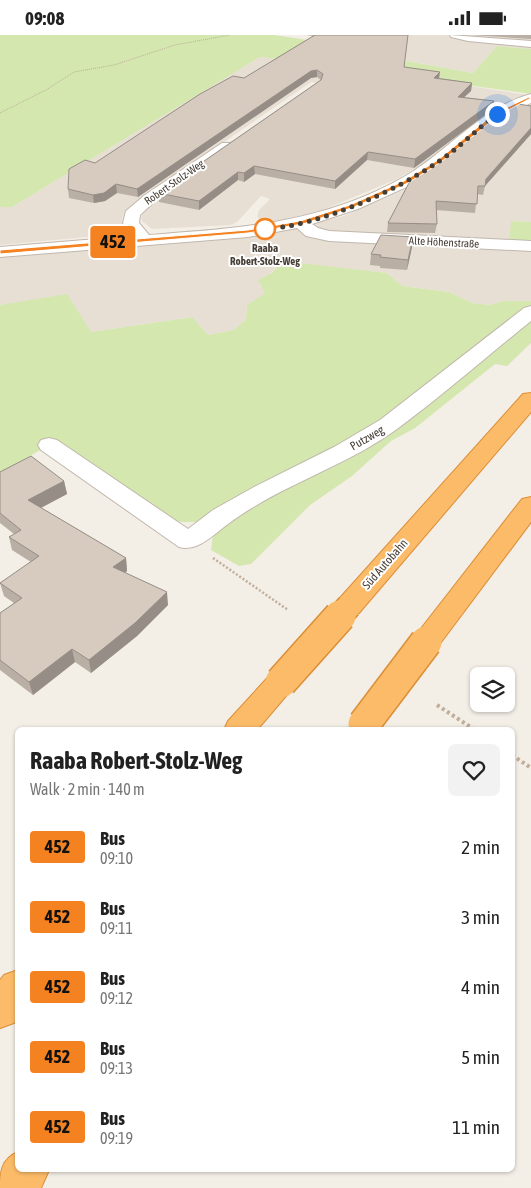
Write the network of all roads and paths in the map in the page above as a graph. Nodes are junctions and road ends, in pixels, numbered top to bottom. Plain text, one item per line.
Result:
1 (230, 35) edge
2 (455, 35) edge
3 (531, 44) edge
4 (531, 98) edge
5 (0, 113) edge
6 (238, 139) edge
7 (300, 223) junction
8 (144, 240) junction
9 (531, 247) edge
10 (0, 252) edge
11 (531, 312) edge
12 (531, 399) edge
13 (49, 445) dead end
14 (531, 505) edge
15 (188, 541) junction
16 (288, 610) dead end
17 (437, 705) dead end
18 (242, 727) edge
19 (362, 727) edge
20 (470, 727) edge
21 (515, 757) edge
22 (531, 768) edge
23 (15, 992) edge
24 (0, 1009) edge
25 (26, 1172) edge
26 (14, 1188) edge

1 - 5 path
2 - 3 street
4 - 7 street
6 - 8 street, Robert-Stolz-Weg
7 - 8 street
7 - 9 street, Alte Höhenstraße
8 - 10 street
11 - 15 street, Putzweg
12 - 18 highway, Süd Autobahn, bridge
13 - 15 street
14 - 19 highway, bridge
15 - 16 path
17 - 20 path
21 - 22 path
23 - 24 highway
25 - 26 highway

